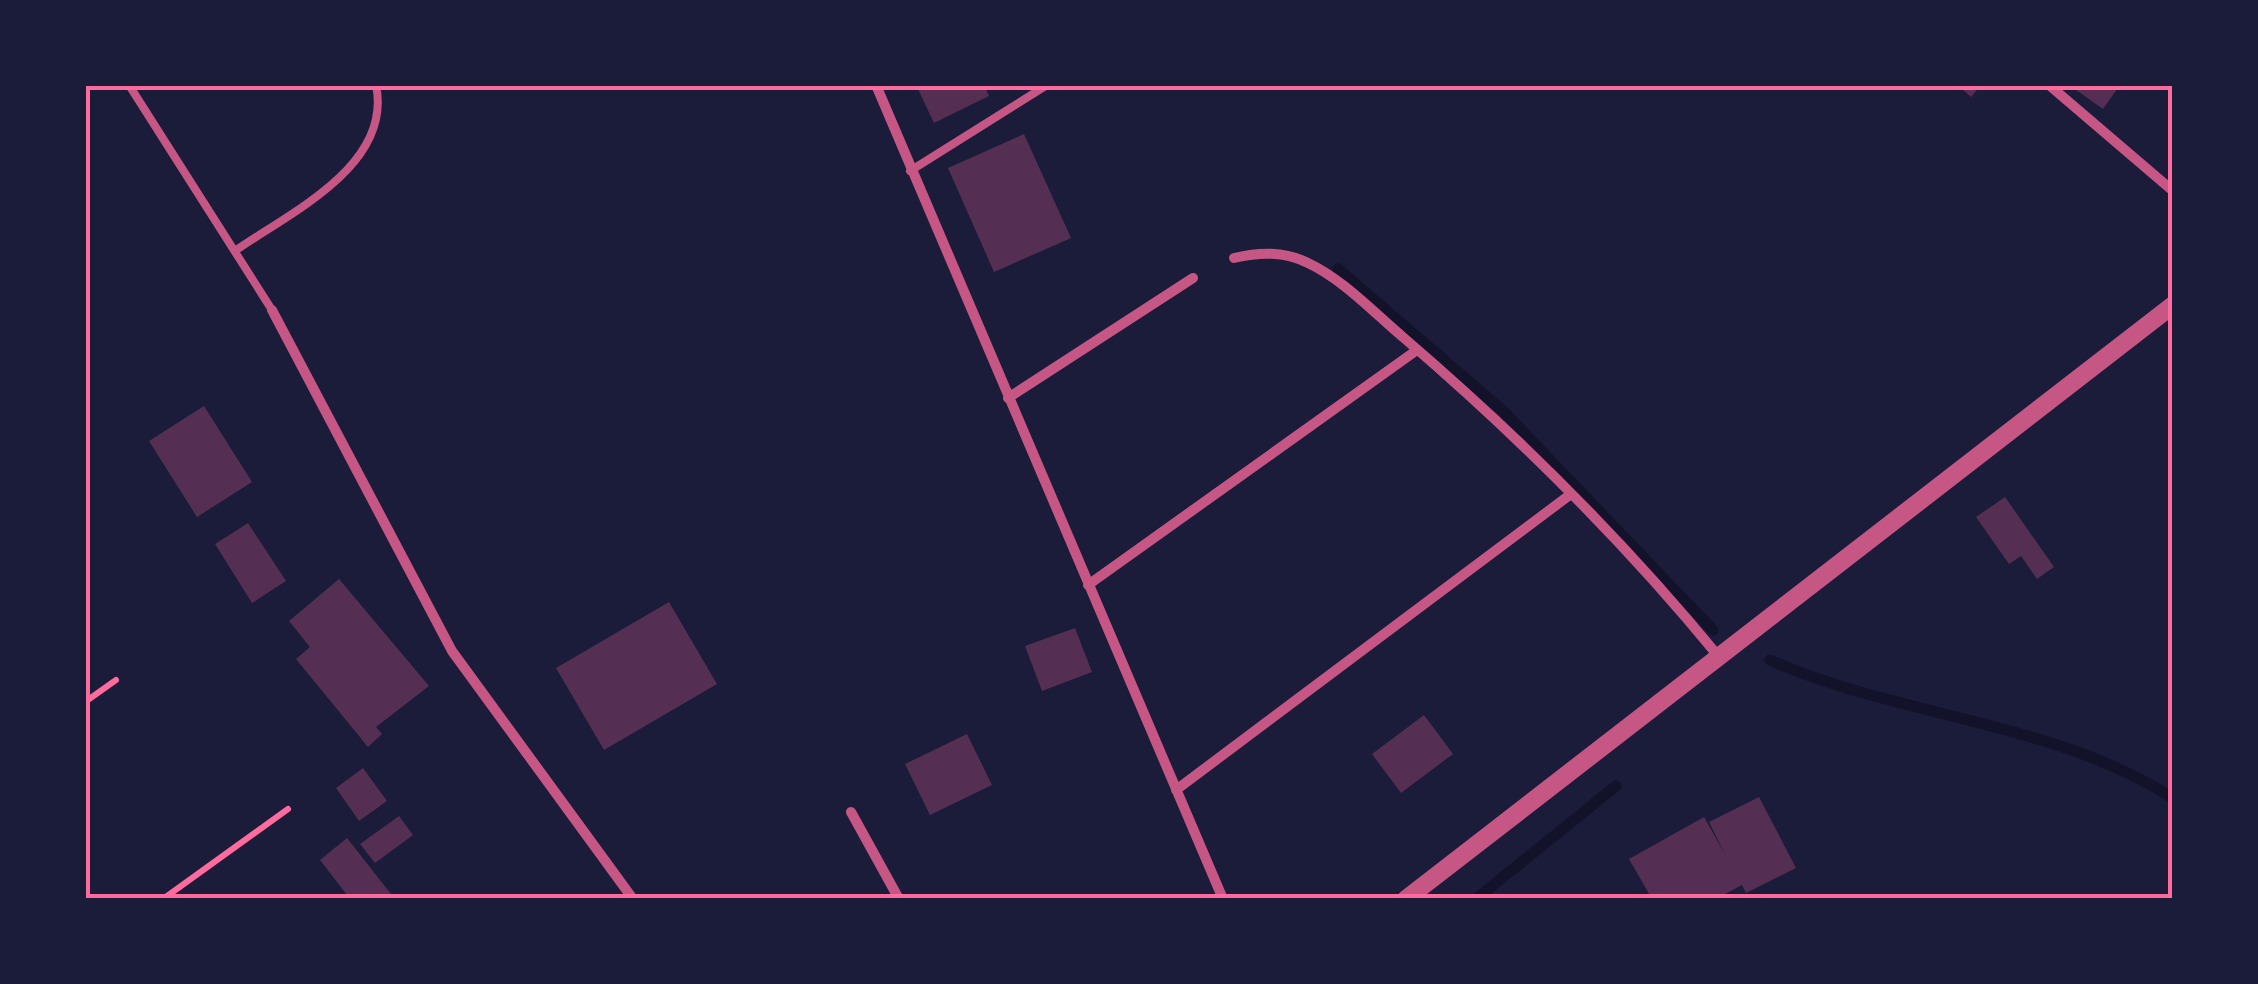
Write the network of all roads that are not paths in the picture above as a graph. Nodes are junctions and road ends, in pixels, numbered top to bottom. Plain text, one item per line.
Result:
1 (129, 85) edge
2 (376, 85) edge
3 (876, 85) edge
4 (1047, 85) edge
5 (2048, 85) edge
6 (910, 171) junction
7 (2173, 191) edge
8 (235, 250) junction
9 (1234, 258) dead end
10 (1194, 278) dead end
11 (2173, 305) edge
12 (272, 310) joint
13 (1417, 350) junction
14 (1008, 398) junction
15 (1572, 494) junction
16 (1088, 584) junction
17 (1719, 657) junction
18 (1176, 790) junction
19 (850, 812) dead end
20 (633, 899) edge
21 (899, 899) edge
22 (1224, 899) edge
23 (1406, 899) edge

1 - 8 lane
2 - 8 lane
3 - 6 street
4 - 6 lane
5 - 7 street
6 - 14 street
8 - 12 lane
9 - 13 street
10 - 14 street
11 - 17 street
12 - 20 street
13 - 15 street
13 - 16 street
14 - 16 street
15 - 17 street
15 - 18 street
16 - 18 street
17 - 23 street
18 - 22 street
19 - 21 street

